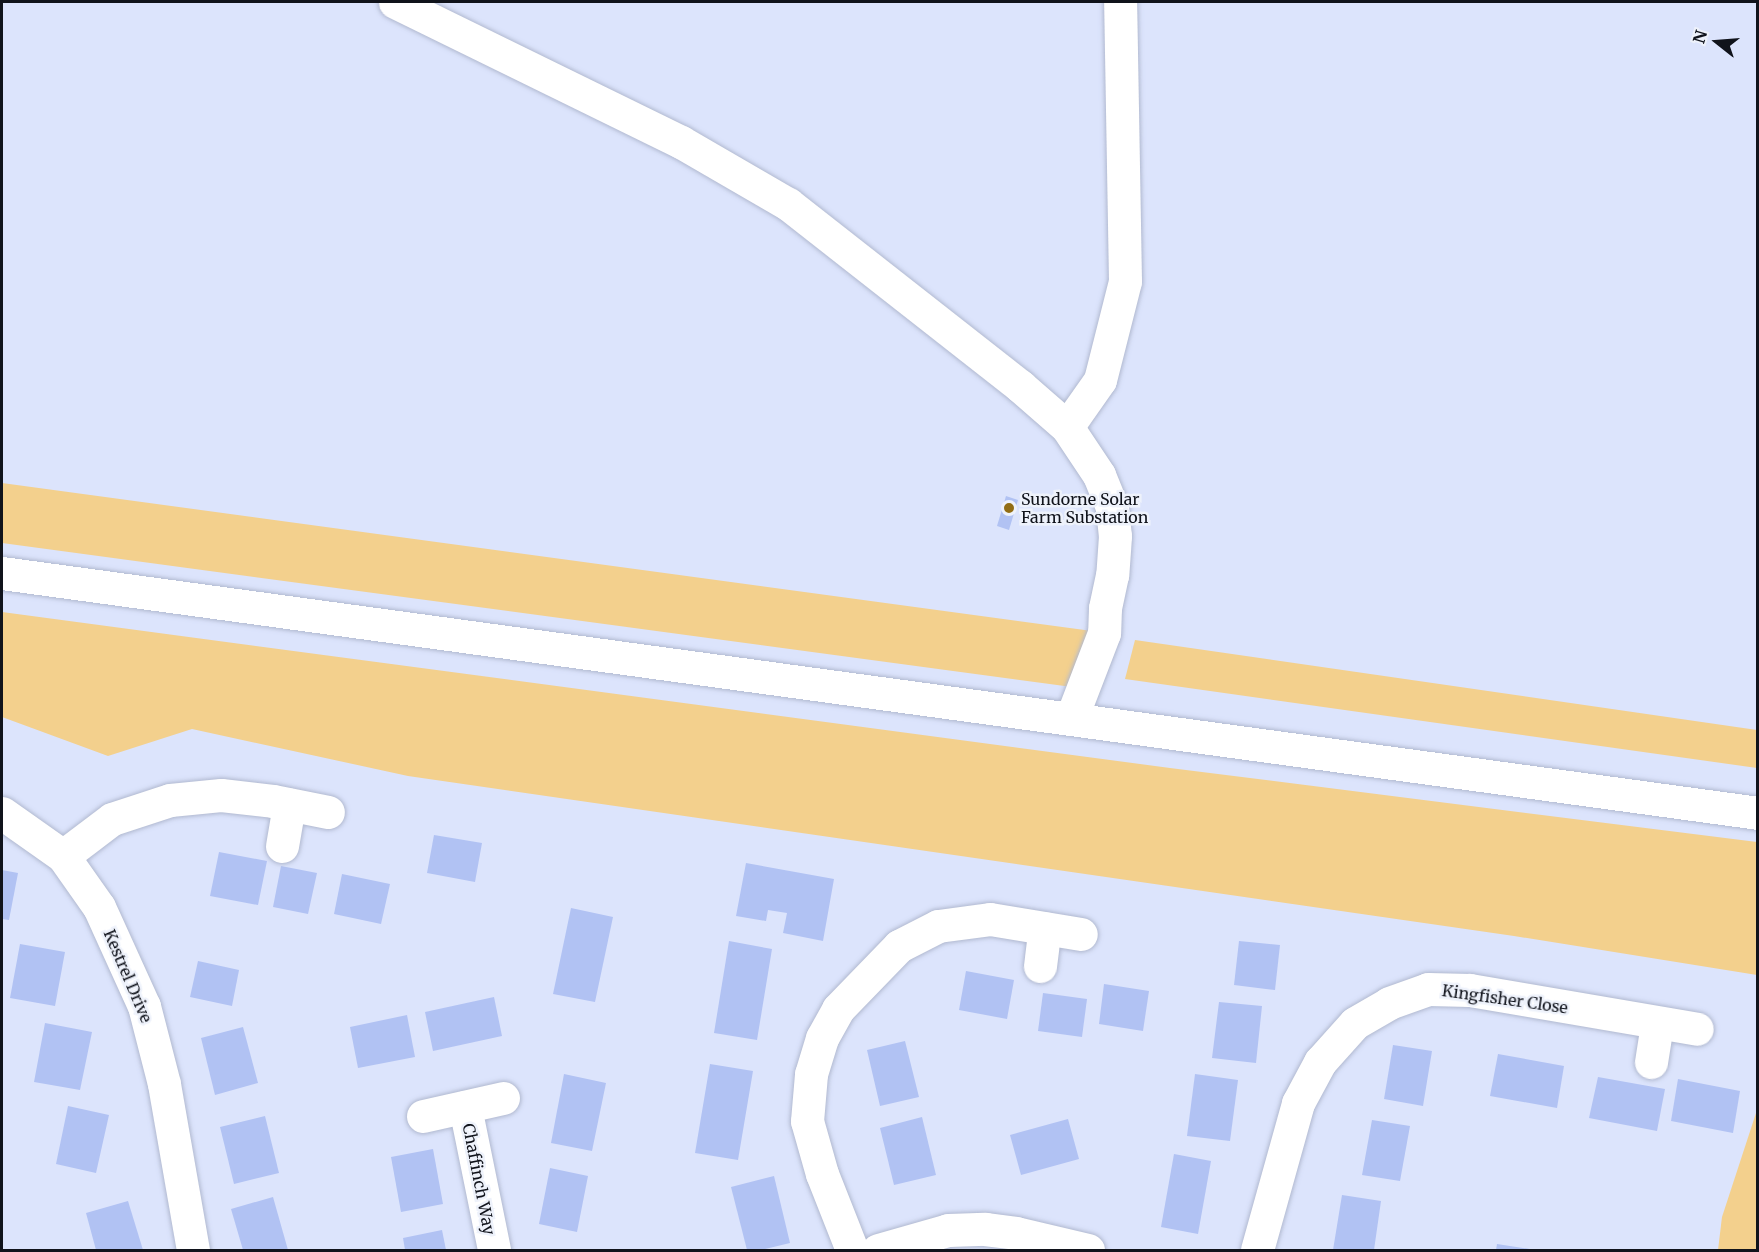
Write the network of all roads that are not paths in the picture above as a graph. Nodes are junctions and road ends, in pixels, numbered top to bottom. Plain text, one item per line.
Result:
1 (394, 2) edge
2 (1120, 2) edge
3 (1067, 428) junction
4 (2, 573) edge
5 (1071, 719) junction
6 (289, 805) junction
7 (328, 812) dead end
8 (2, 813) edge
9 (1758, 813) edge
10 (282, 846) dead end
11 (63, 856) junction
12 (1045, 928) junction
13 (1081, 934) dead end
14 (1040, 966) dead end
15 (1657, 1023) junction
16 (1697, 1029) dead end
17 (1651, 1062) dead end
18 (503, 1098) dead end
19 (465, 1107) junction
20 (423, 1116) dead end
21 (973, 1240) edge
22 (194, 1251) edge
23 (494, 1251) edge
24 (852, 1251) edge
25 (878, 1251) edge
26 (1088, 1251) edge
27 (1257, 1251) edge

1 - 3 main road
2 - 3 main road
3 - 5 main road
4 - 5 main road
5 - 9 main road
6 - 7 main road
6 - 10 main road
6 - 11 main road
8 - 11 main road, Kestrel Drive
11 - 22 main road, Kestrel Drive
12 - 13 main road
12 - 14 main road
12 - 24 main road
15 - 16 main road, Kingfisher Close
15 - 17 main road
15 - 27 main road, Kingfisher Close
18 - 19 main road
19 - 20 main road
19 - 23 main road, Chaffinch Way
21 - 25 main road
21 - 26 main road

